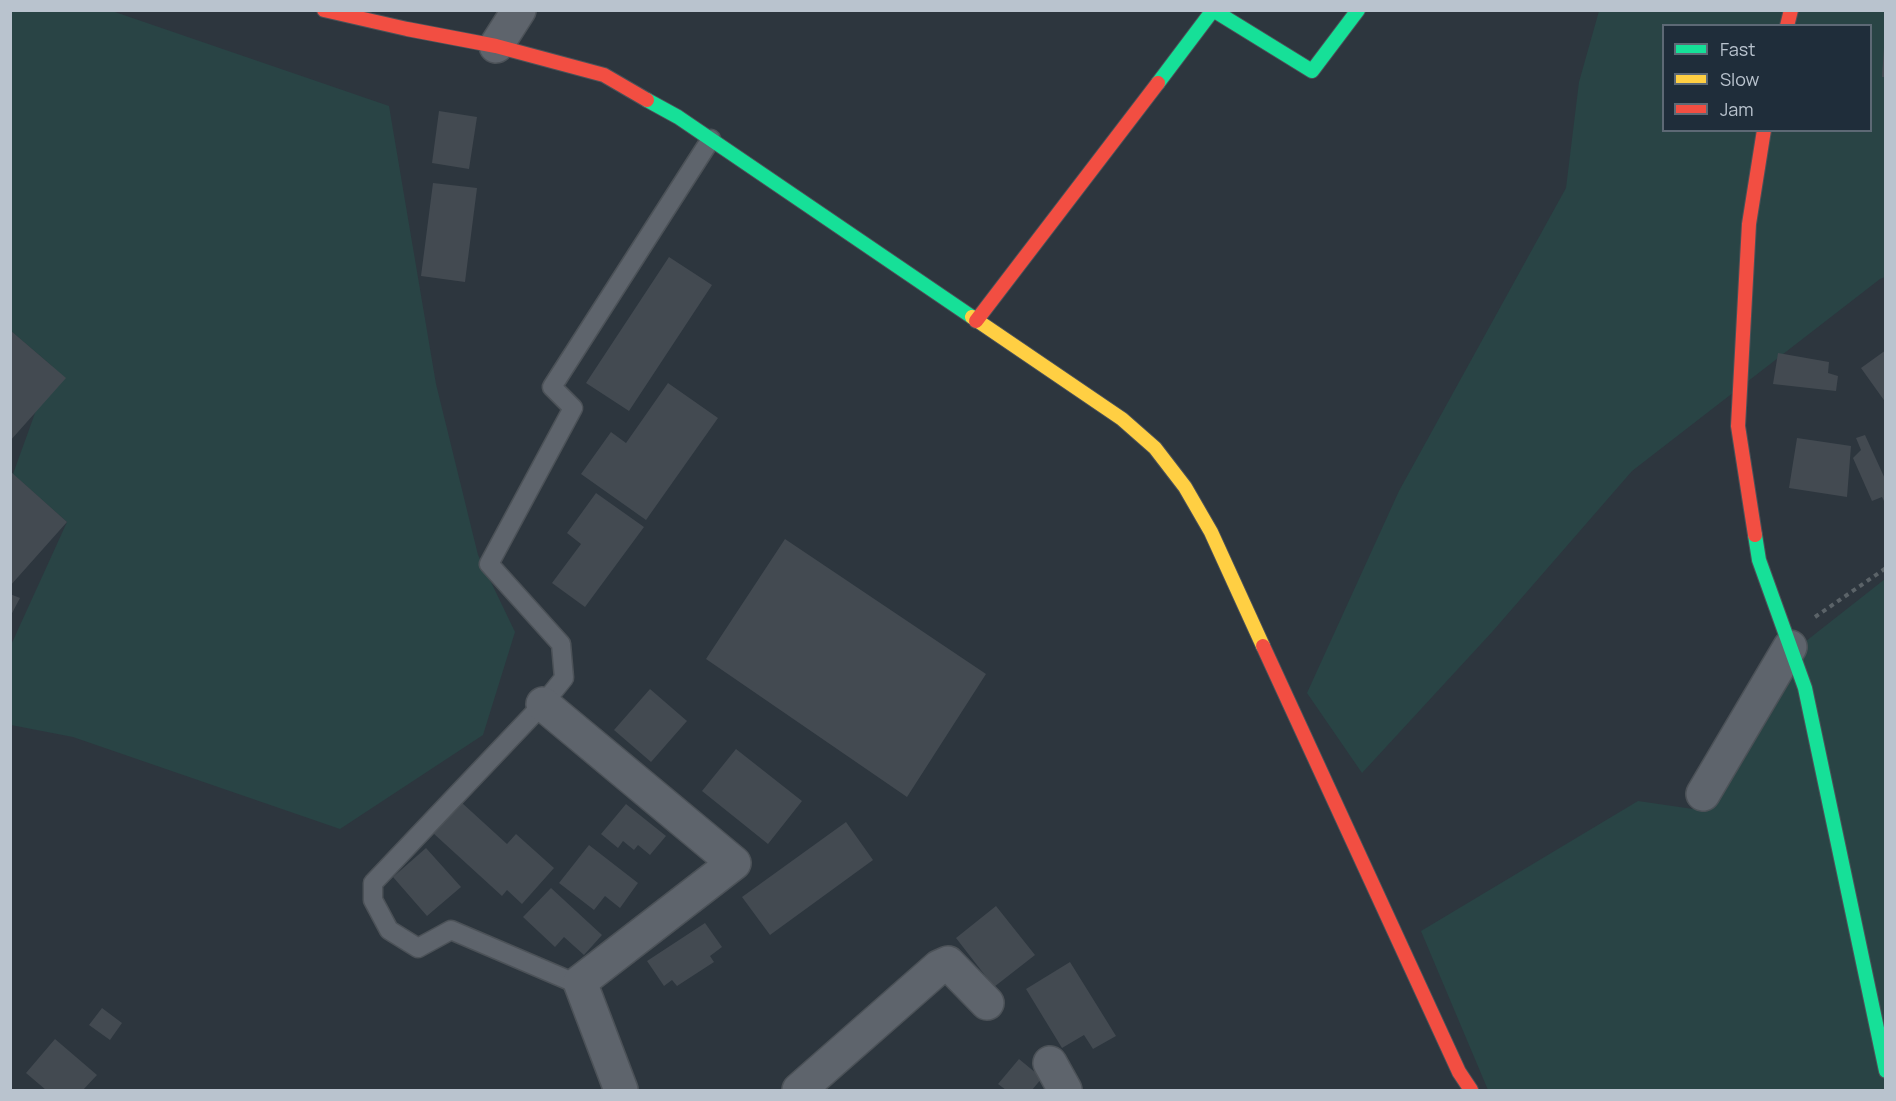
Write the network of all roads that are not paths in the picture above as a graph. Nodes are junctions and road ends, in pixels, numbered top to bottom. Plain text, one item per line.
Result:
1 (324, 10) edge
2 (519, 10) edge
3 (1358, 10) edge
4 (496, 46) junction
5 (1764, 132) edge
6 (711, 139) junction
7 (976, 321) junction
8 (1789, 641) junction
9 (543, 704) junction
10 (1703, 794) dead end
11 (582, 986) junction
12 (987, 1003) dead end
13 (1886, 1071) edge
14 (621, 1090) edge
15 (799, 1090) edge
16 (1471, 1090) edge

1 - 4 street
2 - 4 street
3 - 7 street
4 - 6 street
5 - 8 street
6 - 7 street
6 - 9 lane
7 - 16 street
8 - 10 street
8 - 13 street
9 - 11 street
9 - 11 lane
11 - 14 street
12 - 15 street

